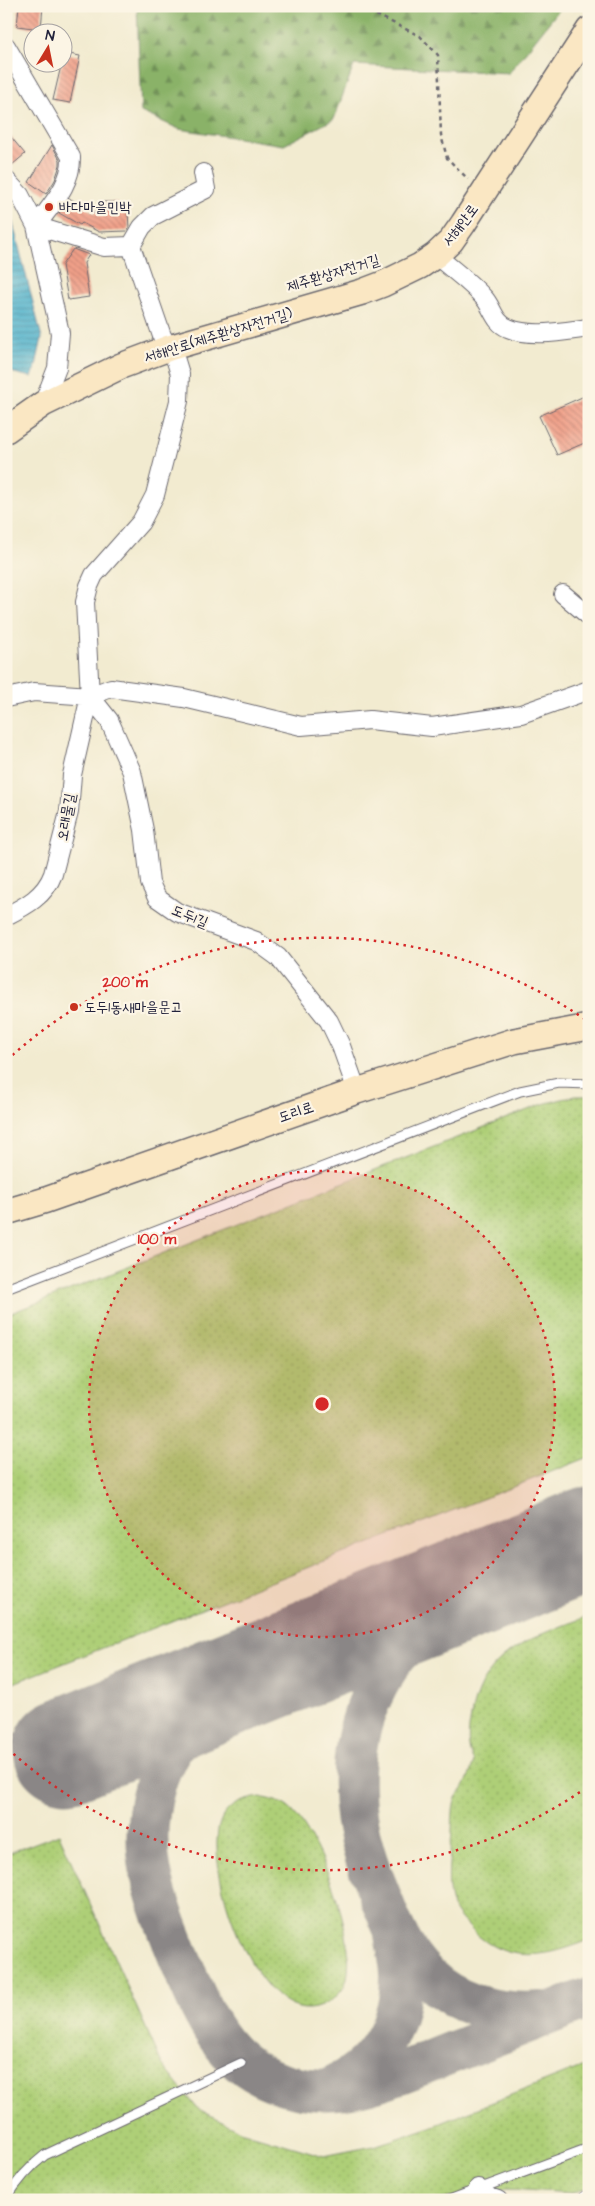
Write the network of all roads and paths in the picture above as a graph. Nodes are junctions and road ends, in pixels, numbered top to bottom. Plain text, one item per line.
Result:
1 (368, 6) edge
2 (589, 30) edge
3 (6, 46) edge
4 (203, 172) dead end
5 (6, 180) edge
6 (483, 194) junction
7 (36, 226) junction
8 (131, 246) junction
9 (436, 255) junction
10 (589, 328) edge
11 (169, 348) junction
12 (43, 404) junction
13 (6, 430) edge
14 (563, 594) dead end
15 (589, 616) edge
16 (589, 690) edge
17 (90, 696) junction
18 (6, 698) edge
19 (6, 916) edge
20 (589, 1027) edge
21 (589, 1084) edge
22 (357, 1091) junction
23 (6, 1212) edge
24 (6, 1289) edge
25 (241, 2062) dead end
26 (589, 2148) edge
27 (478, 2188) junction
28 (6, 2199) edge
29 (449, 2200) edge
30 (498, 2200) edge

1 - 6 path
2 - 6 street
3 - 7 street
4 - 8 street
5 - 7 street
6 - 9 street, 서해안로
7 - 8 street
7 - 12 street
8 - 11 street, 오래물길
9 - 10 street
9 - 11 street, 서해안로(제주환상자전거길)
11 - 12 street, 서해안로(제주환상자전거길)
11 - 17 street, 오래물길
12 - 13 street, 서해안로(제주환상자전거길)
14 - 15 street
16 - 17 street
17 - 18 street
17 - 19 street, 오래물길
17 - 22 street, 도두1길
20 - 22 street, 도리로
21 - 24 lane
22 - 23 street, 도리로
25 - 28 lane
26 - 27 lane
27 - 29 lane
27 - 30 street

